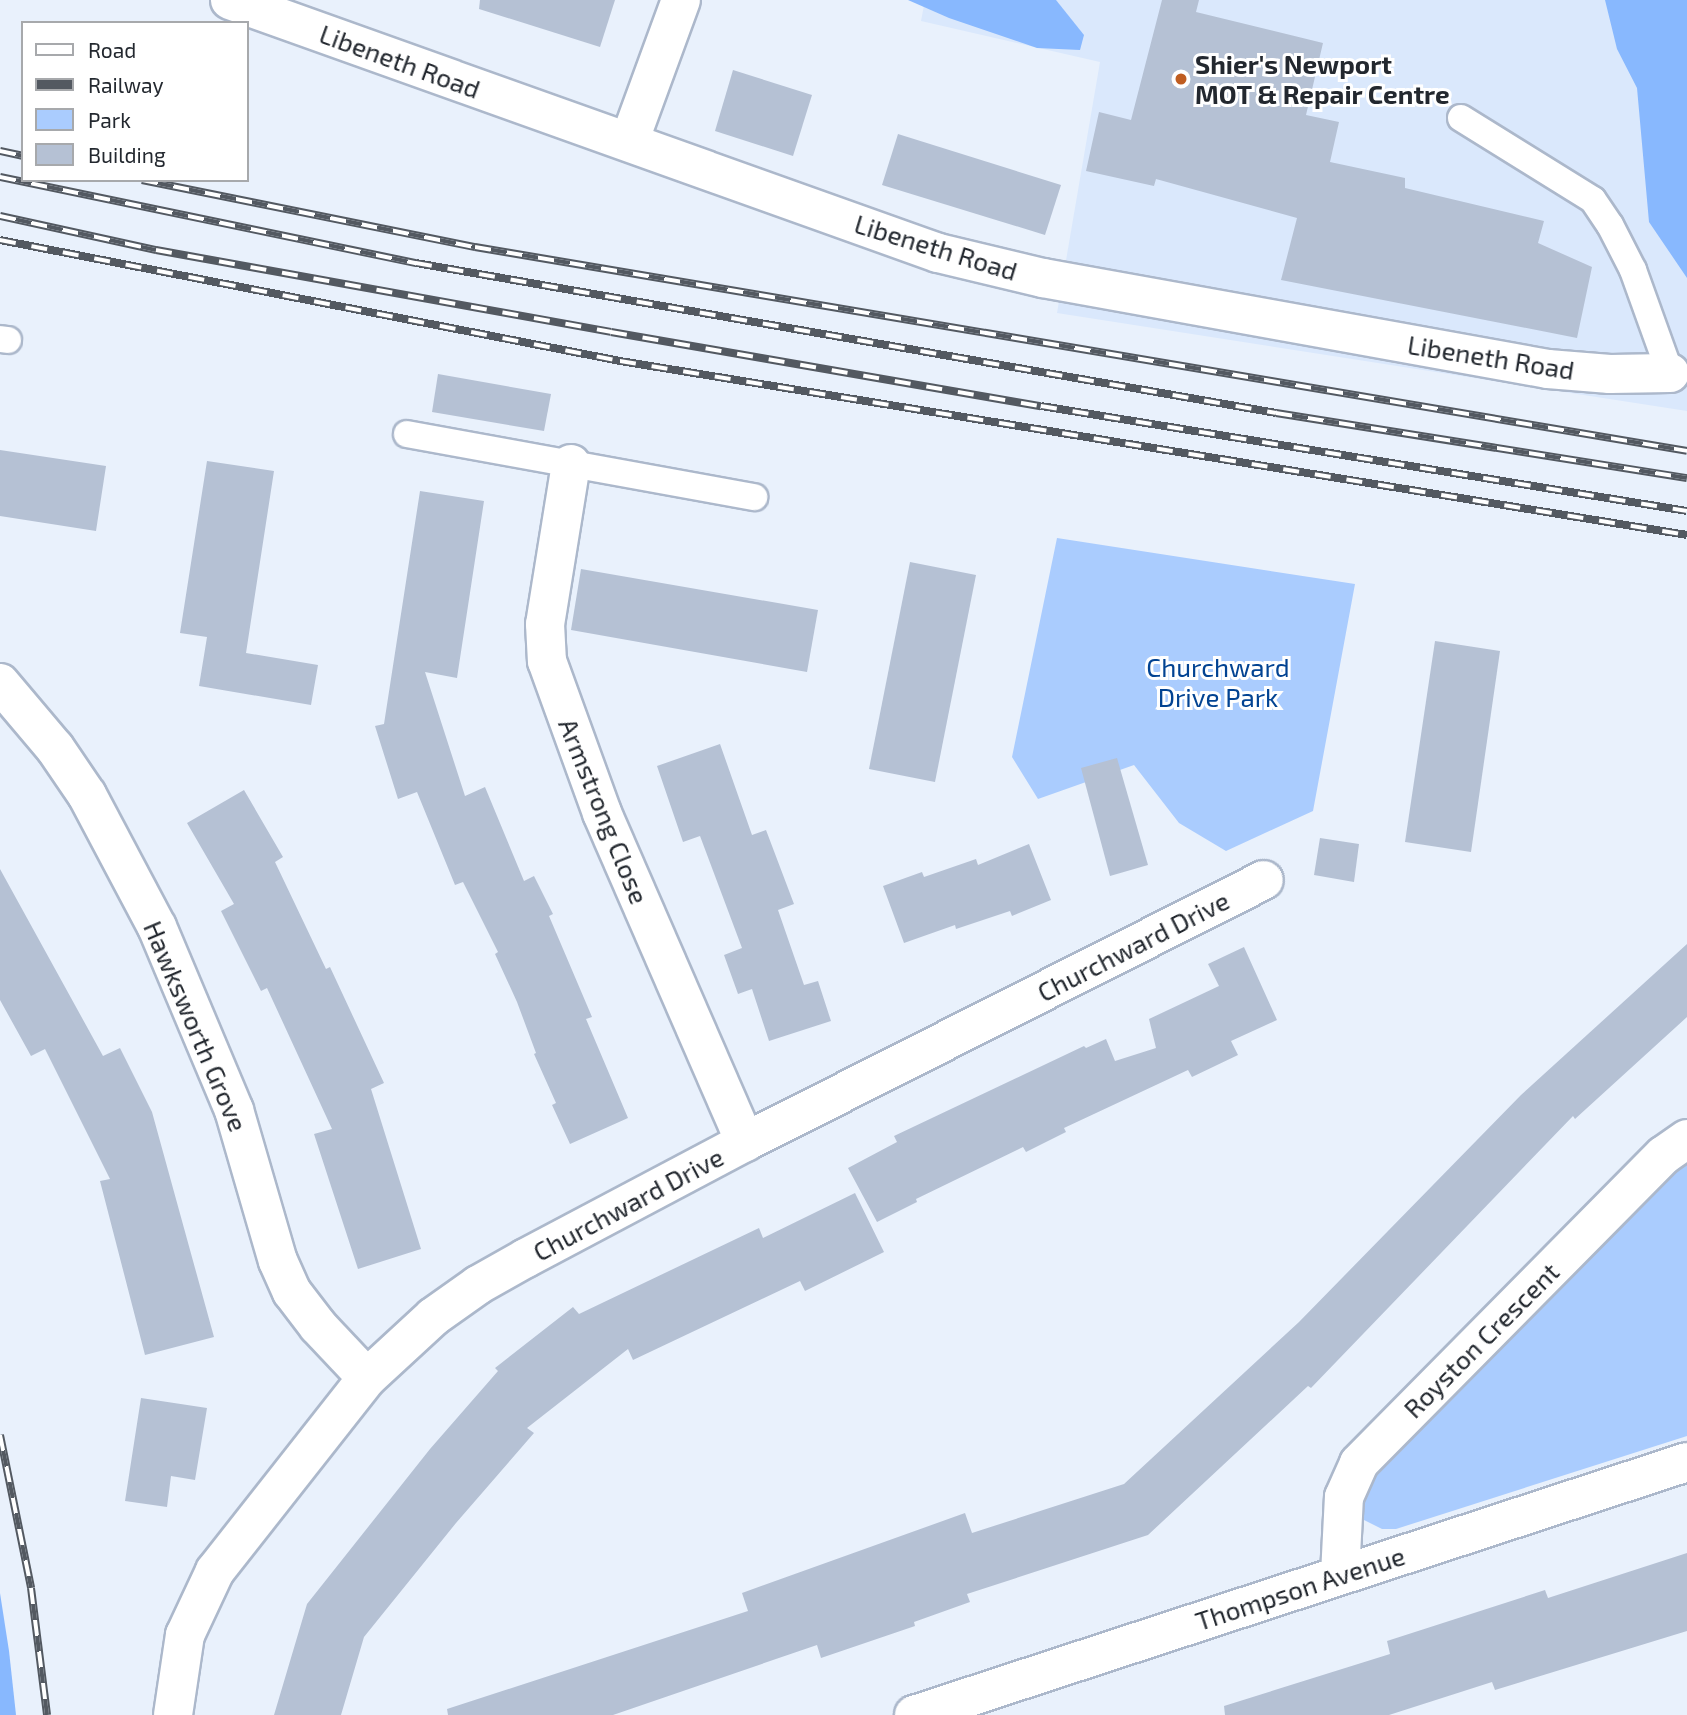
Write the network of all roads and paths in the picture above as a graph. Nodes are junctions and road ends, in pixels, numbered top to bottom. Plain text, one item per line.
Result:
1 (230, 0) edge
2 (681, 0) edge
3 (1461, 118) dead end
4 (629, 142) junction
5 (1670, 373) joint
6 (407, 435) dead end
7 (571, 464) junction
8 (754, 497) dead end
9 (0, 683) edge
10 (1264, 880) dead end
11 (1687, 1139) edge
12 (745, 1142) junction
13 (367, 1378) junction
14 (1687, 1462) edge
15 (1340, 1575) junction
16 (173, 1715) edge
17 (914, 1715) edge

1 - 4 street, Libeneth Road
2 - 4 street
3 - 5 lane
4 - 5 street, Libeneth Road
6 - 7 lane
7 - 8 lane
7 - 12 street, Armstrong Close
9 - 13 street, Hawksworth Grove
10 - 12 street, Churchward Drive
11 - 15 street, Royston Crescent
12 - 13 street, Churchward Drive
13 - 16 street, Churchward Drive
14 - 15 street, Thompson Avenue
15 - 17 street, Thompson Avenue

